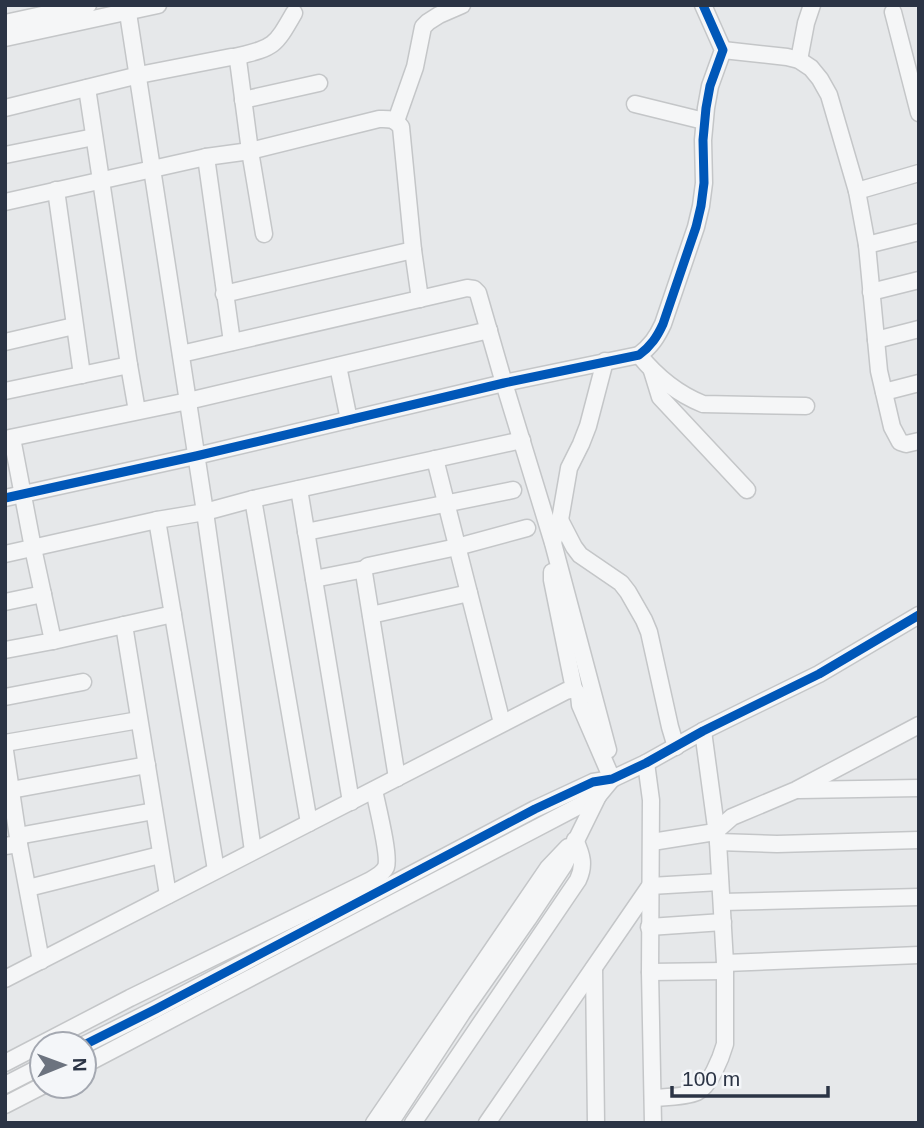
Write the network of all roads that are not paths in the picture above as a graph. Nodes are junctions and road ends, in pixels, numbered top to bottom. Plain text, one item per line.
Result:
1 (89, 5) edge
2 (158, 5) edge
3 (463, 5) edge
4 (703, 5) edge
5 (720, 5) edge
6 (813, 5) edge
7 (893, 12) dead end
8 (128, 13) junction
9 (294, 13) dead end
10 (711, 22) junction
11 (5, 23) edge
12 (5, 38) edge
13 (723, 50) junction
14 (235, 57) junction
15 (799, 61) junction
16 (139, 75) junction
17 (319, 83) dead end
18 (88, 88) junction
19 (243, 100) junction
20 (635, 104) dead end
21 (5, 108) edge
22 (919, 113) edge
23 (396, 121) junction
24 (704, 121) junction
25 (94, 137) junction
26 (250, 151) junction
27 (5, 155) edge
28 (206, 157) junction
29 (153, 169) junction
30 (919, 173) edge
31 (101, 181) junction
32 (56, 190) junction
33 (857, 191) junction
34 (5, 202) edge
35 (919, 232) edge
36 (264, 234) dead end
37 (867, 245) junction
38 (413, 250) junction
39 (919, 280) edge
40 (871, 292) junction
41 (225, 294) junction
42 (420, 299) junction
43 (74, 326) junction
44 (489, 330) junction
45 (919, 330) edge
46 (876, 340) junction
47 (5, 342) edge
48 (232, 342) junction
49 (181, 354) junction
50 (639, 355) junction
51 (606, 361) junction
52 (129, 365) junction
53 (338, 366) junction
54 (652, 371) junction
55 (82, 375) junction
56 (504, 383) junction
57 (919, 383) edge
58 (5, 391) edge
59 (884, 392) junction
60 (188, 401) junction
61 (806, 406) dead end
62 (137, 411) junction
63 (349, 420) junction
64 (8, 438) edge
65 (522, 440) junction
66 (919, 441) edge
67 (196, 456) junction
68 (435, 459) junction
69 (299, 489) junction
70 (513, 490) dead end
71 (747, 490) dead end
72 (22, 494) junction
73 (5, 498) edge
74 (253, 499) junction
75 (446, 503) junction
76 (205, 512) junction
77 (157, 520) junction
78 (560, 520) junction
79 (527, 528) dead end
80 (306, 532) junction
81 (552, 542) junction
82 (457, 547) junction
83 (33, 548) junction
84 (5, 554) edge
85 (365, 569) junction
86 (314, 579) junction
87 (469, 593) junction
88 (43, 594) junction
89 (5, 602) edge
90 (173, 614) junction
91 (370, 615) junction
92 (919, 615) edge
93 (124, 625) junction
94 (53, 640) junction
95 (5, 650) edge
96 (83, 682) dead end
97 (574, 689) junction
98 (5, 697) edge
99 (139, 719) junction
100 (502, 723) junction
101 (919, 725) edge
102 (703, 731) junction
103 (5, 743) edge
104 (676, 747) junction
105 (608, 750) dead end
106 (5, 751) edge
107 (646, 763) junction
108 (147, 765) junction
109 (397, 778) junction
110 (612, 779) junction
111 (919, 788) edge
112 (596, 789) junction
113 (11, 790) junction
114 (374, 790) junction
115 (796, 790) junction
116 (351, 802) junction
117 (154, 811) junction
118 (309, 823) junction
119 (716, 837) junction
120 (575, 840) junction
121 (919, 840) edge
122 (14, 842) edge
123 (652, 842) junction
124 (253, 852) junction
125 (160, 855) junction
126 (386, 867) junction
127 (216, 870) junction
128 (720, 882) junction
129 (395, 883) junction
130 (650, 886) junction
131 (28, 888) junction
132 (168, 895) junction
133 (919, 897) edge
134 (722, 902) junction
135 (723, 922) junction
136 (649, 927) junction
137 (919, 955) edge
138 (41, 961) junction
139 (725, 967) junction
140 (594, 968) junction
141 (650, 972) junction
142 (5, 979) edge
143 (98, 1038) edge
144 (98, 1057) edge
145 (5, 1063) edge
146 (28, 1073) edge
147 (5, 1085) edge
148 (28, 1093) edge
149 (653, 1098) junction
150 (5, 1105) edge
151 (374, 1123) edge
152 (390, 1123) edge
153 (413, 1123) edge
154 (487, 1123) edge
155 (596, 1123) edge
156 (653, 1123) edge

1 - 11 street
2 - 8 street
3 - 23 street
4 - 10 street
5 - 10 street
6 - 15 street
7 - 22 street
8 - 12 street
8 - 16 street
9 - 14 street
10 - 13 street
13 - 15 street
13 - 24 street
14 - 16 street
14 - 19 street
15 - 33 street
16 - 18 street
16 - 29 street
17 - 19 street
18 - 21 street
18 - 25 street
19 - 26 street
20 - 24 street
23 - 26 street
23 - 38 street
24 - 50 street
25 - 27 street
25 - 31 street
26 - 28 street
26 - 36 street
28 - 29 street
28 - 41 street
29 - 31 street
29 - 49 street
30 - 33 street
31 - 32 street
31 - 52 street
32 - 34 street
32 - 43 street
33 - 37 street
35 - 37 street
37 - 40 street
38 - 41 street
38 - 42 street
39 - 40 street
40 - 46 street
41 - 48 street
42 - 44 street
42 - 48 street
43 - 47 street
43 - 55 street
44 - 53 street
44 - 56 street
45 - 46 street
46 - 59 street
48 - 49 street
49 - 60 street
50 - 51 street
50 - 54 street
51 - 56 street
51 - 78 street
52 - 55 street
52 - 62 street
53 - 60 street
53 - 63 street
54 - 61 street
54 - 71 street
55 - 58 street
56 - 63 street
56 - 65 street
57 - 59 street
59 - 66 street
60 - 62 street
60 - 67 street
62 - 64 street
63 - 67 street
64 - 72 street
65 - 68 street
65 - 81 street
67 - 72 street
67 - 76 street
68 - 69 street
68 - 75 street
69 - 74 street
69 - 80 street
70 - 75 street
72 - 73 street
72 - 83 street
74 - 76 street
74 - 118 street
75 - 80 street
75 - 82 street
76 - 77 street
76 - 124 street
77 - 83 street
77 - 90 street
78 - 81 street
78 - 104 street
79 - 82 street
80 - 86 street
81 - 97 street
81 - 105 street
82 - 85 street
82 - 87 street
83 - 84 street
83 - 88 street
85 - 86 street
85 - 91 street
86 - 116 street
87 - 91 street
87 - 100 street
88 - 89 street
88 - 94 street
90 - 93 street
90 - 127 street
91 - 109 street
92 - 102 street
93 - 94 street
93 - 99 street
94 - 95 street
96 - 98 street
97 - 100 street
97 - 110 street
99 - 103 street
99 - 108 street
100 - 109 street
101 - 115 street
102 - 104 street
102 - 119 street
104 - 107 street
106 - 113 street
107 - 110 street
107 - 123 street
108 - 113 street
108 - 117 street
109 - 114 street
110 - 112 street
111 - 115 street
112 - 120 street
112 - 129 street
112 - 144 street
113 - 122 street
114 - 116 street
114 - 126 street
115 - 119 street
116 - 118 street
117 - 122 street
117 - 125 street
118 - 124 street
119 - 121 street
119 - 123 street
119 - 128 street
120 - 151 street
120 - 152 street
120 - 153 street
122 - 131 street
123 - 130 street
124 - 127 street
125 - 131 street
125 - 132 street
126 - 129 street
126 - 145 street
127 - 132 street
128 - 130 street
128 - 134 street
129 - 143 street
130 - 136 street
130 - 140 street
131 - 138 street
132 - 138 street
133 - 134 street
134 - 135 street
135 - 136 street
135 - 139 street
136 - 141 street
137 - 139 street
138 - 142 street
139 - 141 street
139 - 149 street
140 - 154 street
140 - 155 street
141 - 149 street
146 - 147 street
148 - 150 street
149 - 156 street

